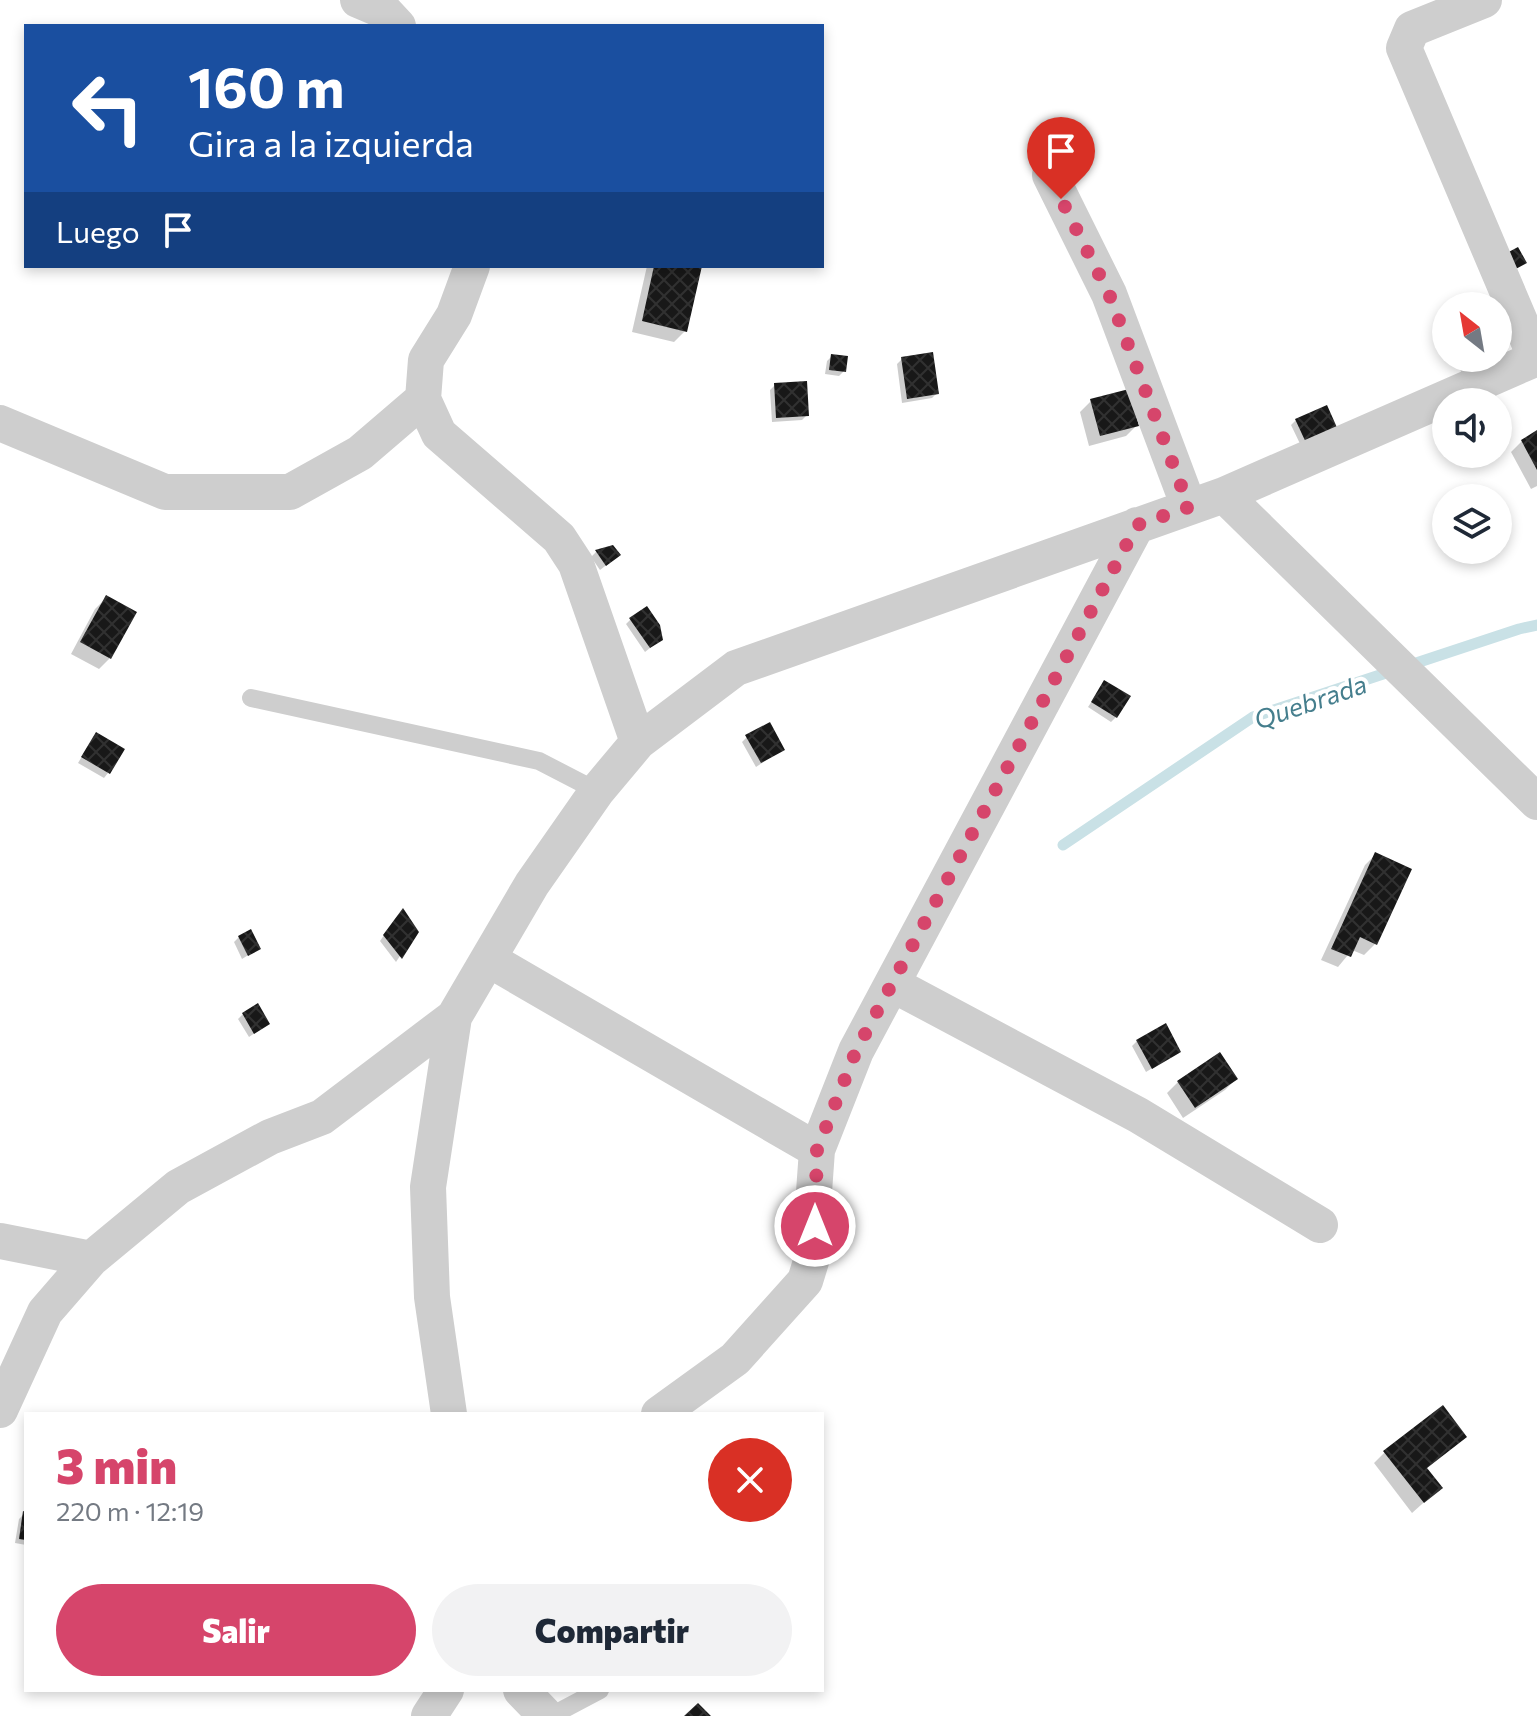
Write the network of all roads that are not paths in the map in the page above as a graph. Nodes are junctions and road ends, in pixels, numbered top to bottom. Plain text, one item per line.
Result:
1 (358, 0) edge
2 (1484, 0) edge
3 (396, 24) edge
4 (1050, 175) dead end
5 (471, 268) edge
6 (1536, 359) edge
7 (423, 399) junction
8 (0, 423) edge
9 (1224, 495) junction
10 (1189, 507) junction
11 (1137, 525) junction
12 (251, 698) dead end
13 (638, 742) junction
14 (597, 791) junction
15 (1537, 802) edge
16 (488, 959) junction
17 (892, 984) junction
18 (454, 1017) junction
19 (817, 1150) junction
20 (1320, 1225) dead end
21 (0, 1241) edge
22 (91, 1259) junction
23 (0, 1410) edge
24 (449, 1412) edge
25 (662, 1412) edge
26 (445, 1692) edge
27 (523, 1692) edge
28 (596, 1692) edge
29 (429, 1716) edge
30 (548, 1716) edge

1 - 3 street
2 - 6 street
4 - 10 street
5 - 7 street
6 - 9 street
7 - 8 street
7 - 13 street
9 - 10 street
9 - 15 street
10 - 11 street
11 - 13 street
11 - 17 street
12 - 14 lane
13 - 14 street
14 - 16 street
16 - 18 street
16 - 19 street
17 - 19 street
17 - 20 street
18 - 22 street
18 - 24 street
19 - 25 street
21 - 22 street
22 - 23 street
26 - 29 street
27 - 30 street
28 - 30 lane

